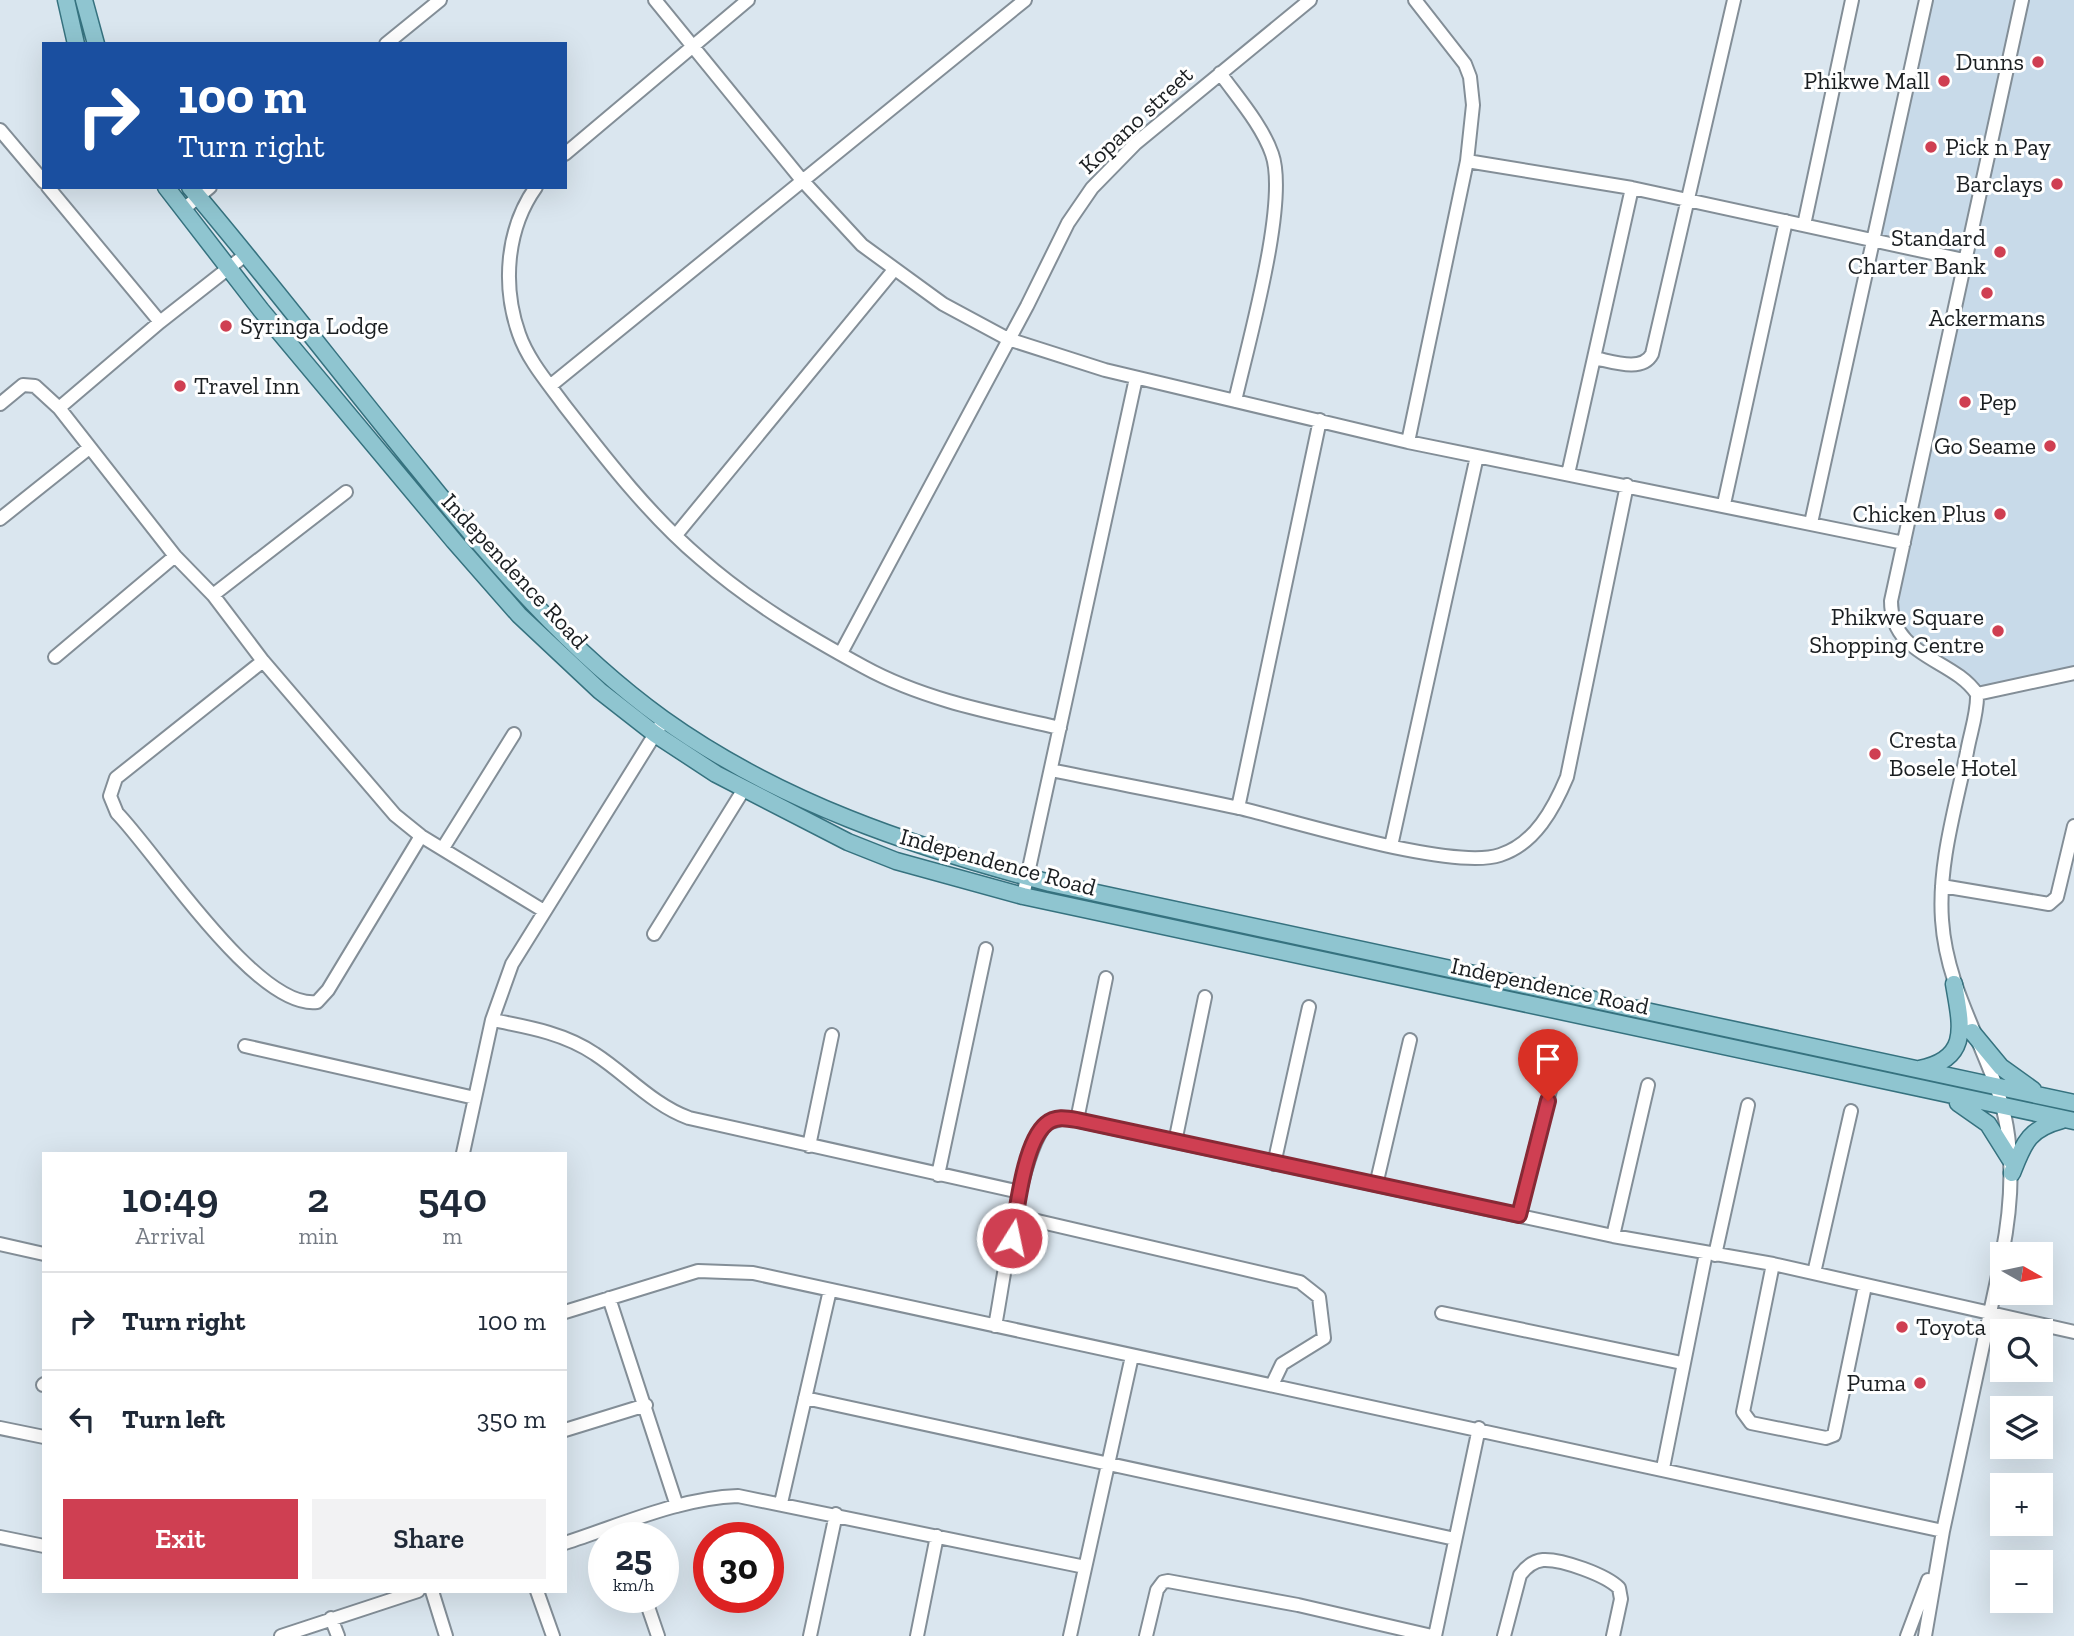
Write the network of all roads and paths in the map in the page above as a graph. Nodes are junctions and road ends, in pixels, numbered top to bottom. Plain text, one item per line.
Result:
1 (66, 0) edge
2 (84, 0) edge
3 (440, 0) edge
4 (655, 0) edge
5 (748, 0) edge
6 (1025, 0) edge
7 (1310, 0) edge
8 (1415, 0) edge
9 (1734, 0) edge
10 (1852, 0) edge
11 (1926, 0) edge
12 (2022, 0) edge
13 (76, 42) edge
14 (95, 42) edge
15 (388, 42) edge
16 (692, 46) junction
17 (1220, 73) junction
18 (0, 130) edge
19 (567, 152) edge
20 (1467, 161) junction
21 (801, 179) junction
22 (42, 180) edge
23 (1632, 188) junction
24 (50, 189) edge
25 (168, 189) edge
26 (535, 189) edge
27 (200, 191) edge
28 (1689, 201) junction
29 (185, 208) junction
30 (1786, 221) junction
31 (1804, 225) junction
32 (1875, 240) junction
33 (244, 256) junction
34 (1964, 260) junction
35 (230, 267) junction
36 (894, 271) junction
37 (160, 322) junction
38 (1008, 339) junction
39 (1594, 358) junction
40 (1136, 378) junction
41 (550, 386) junction
42 (1235, 401) junction
43 (0, 404) edge
44 (59, 408) junction
45 (1320, 420) junction
46 (1408, 442) junction
47 (89, 448) junction
48 (1477, 456) junction
49 (1568, 474) junction
50 (1627, 485) junction
51 (346, 492) dead end
52 (1724, 504) junction
53 (0, 519) edge
54 (1811, 523) junction
55 (676, 535) junction
56 (1904, 543) junction
57 (175, 556) junction
58 (213, 596) junction
59 (841, 653) junction
60 (55, 657) dead end
61 (263, 660) junction
62 (2074, 673) edge
63 (1977, 694) junction
64 (664, 720) junction
65 (1060, 728) junction
66 (514, 734) dead end
67 (655, 734) junction
68 (1051, 770) junction
69 (744, 789) junction
70 (1238, 808) junction
71 (2074, 826) edge
72 (421, 836) junction
73 (1391, 846) junction
74 (443, 848) junction
75 (1027, 877) junction
76 (1942, 886) junction
77 (1023, 896) junction
78 (544, 911) junction
79 (654, 934) dead end
80 (986, 949) dead end
81 (1106, 978) dead end
82 (1954, 984) junction
83 (1205, 997) dead end
84 (1309, 1007) dead end
85 (492, 1020) junction
86 (1972, 1032) junction
87 (832, 1035) dead end
88 (1410, 1040) dead end
89 (245, 1046) dead end
90 (1917, 1070) junction
91 (1553, 1078) dead end
92 (1648, 1085) dead end
93 (1997, 1088) junction
94 (1944, 1095) junction
95 (2043, 1097) junction
96 (475, 1098) junction
97 (2074, 1103) edge
98 (1748, 1105) dead end
99 (2001, 1107) junction
100 (1851, 1111) dead end
101 (1077, 1120) junction
102 (2069, 1120) edge
103 (1175, 1142) junction
104 (809, 1146) junction
105 (463, 1152) edge
106 (1274, 1164) junction
107 (2011, 1166) junction
108 (938, 1175) junction
109 (1376, 1185) junction
110 (1020, 1192) junction
111 (1519, 1215) junction
112 (1016, 1216) junction
113 (1613, 1236) junction
114 (2003, 1242) edge
115 (0, 1244) edge
116 (42, 1254) edge
117 (1711, 1254) junction
118 (1773, 1264) junction
119 (1814, 1273) junction
120 (1865, 1286) junction
121 (830, 1290) junction
122 (609, 1298) junction
123 (1993, 1306) edge
124 (567, 1311) edge
125 (1442, 1313) dead end
126 (1992, 1313) junction
127 (995, 1326) junction
128 (2074, 1332) edge
129 (1132, 1356) junction
130 (1682, 1363) junction
131 (1272, 1385) junction
132 (805, 1398) junction
133 (646, 1405) junction
134 (0, 1428) edge
135 (567, 1429) edge
136 (1479, 1429) junction
137 (42, 1437) edge
138 (1108, 1462) junction
139 (1663, 1468) junction
140 (781, 1503) junction
141 (677, 1506) junction
142 (836, 1514) junction
143 (644, 1522) edge
144 (1942, 1531) junction
145 (937, 1536) junction
146 (0, 1537) edge
147 (588, 1539) edge
148 (1455, 1539) junction
149 (567, 1544) edge
150 (42, 1546) edge
151 (1938, 1557) junction
152 (1085, 1567) junction
153 (412, 1593) edge
154 (433, 1593) edge
155 (538, 1593) edge
156 (650, 1613) edge
157 (331, 1618) junction
158 (281, 1636) edge
159 (338, 1636) edge
160 (446, 1636) edge
161 (553, 1636) edge
162 (658, 1636) edge
163 (810, 1636) edge
164 (917, 1636) edge
165 (1070, 1636) edge
166 (1146, 1636) edge
167 (1433, 1636) edge
168 (1504, 1636) edge
169 (1613, 1636) edge
170 (1907, 1636) edge
171 (1925, 1636) edge

1 - 13 main road
2 - 14 main road
3 - 15 street
4 - 16 street
5 - 16 street
6 - 21 street
7 - 17 street, Kopano street
8 - 20 street
9 - 28 street
10 - 31 street
11 - 32 street
12 - 34 street
16 - 19 street
16 - 21 street
17 - 38 street, Kopano street
17 - 42 street
18 - 22 street
20 - 23 street
20 - 46 street
21 - 36 street
21 - 41 street
23 - 28 street
23 - 39 street
24 - 37 street
25 - 29 main road, Independence Road
26 - 41 street
27 - 29 street
27 - 33 main road, Independence Road
28 - 30 street
28 - 39 street
29 - 35 main road, Independence Road
30 - 31 street
30 - 52 street
31 - 32 street
32 - 34 street
32 - 54 street
33 - 35 street
33 - 64 main road, Independence Road
34 - 56 street
35 - 37 street
35 - 67 main road, Independence Road
36 - 38 street
36 - 55 street
37 - 44 street
38 - 40 street
38 - 59 street, Kopano street
39 - 49 street
40 - 42 street
40 - 65 street
41 - 55 street
42 - 45 street
43 - 44 street
44 - 47 street
45 - 46 street
45 - 70 street
46 - 48 street
47 - 53 street
47 - 57 street
48 - 49 street
48 - 73 street
49 - 50 street
50 - 52 street
50 - 73 street
51 - 58 street
52 - 54 street
54 - 56 street
55 - 59 street
56 - 63 street
57 - 58 street
57 - 60 street
58 - 61 street
59 - 65 street
61 - 72 street
61 - 72 street
62 - 63 street
63 - 76 street
64 - 67 street
64 - 75 main road, Independence Road
65 - 68 street
66 - 74 street
67 - 69 main road, Independence Road
67 - 78 street
68 - 70 street
68 - 75 street
69 - 77 main road, Independence Road
69 - 79 street
70 - 73 street
71 - 76 street
72 - 74 street
74 - 78 street
75 - 77 street
75 - 90 main road, Independence Road
76 - 82 street
77 - 94 main road, Independence Road
78 - 85 street
80 - 108 street
81 - 101 street
82 - 86 street
82 - 90 main road
83 - 103 street
84 - 106 street
85 - 96 street
85 - 104 street
86 - 93 street
86 - 95 main road
87 - 104 street
88 - 109 street
89 - 96 street
90 - 93 main road, Independence Road
91 - 111 street
92 - 113 street
93 - 95 main road, Independence Road
93 - 99 street
94 - 99 main road, Independence Road
94 - 107 main road
95 - 97 main road, Independence Road
96 - 105 street
98 - 117 street
99 - 102 main road, Independence Road
99 - 107 street
100 - 119 street
101 - 103 street
101 - 110 street
102 - 107 main road
103 - 106 street
104 - 108 street
106 - 109 street
107 - 114 street
108 - 110 street
109 - 111 street
110 - 112 street
111 - 113 street
112 - 127 street
112 - 131 street
113 - 117 street
115 - 116 street
117 - 118 street
117 - 130 street
118 - 119 street
118 - 120 street
119 - 120 street
120 - 126 street
121 - 122 street
121 - 127 street
121 - 132 street
122 - 124 street
122 - 133 street
123 - 126 street
125 - 130 street
126 - 128 street
126 - 144 street
127 - 129 street
129 - 131 street
129 - 138 street
130 - 139 street
131 - 136 street
132 - 138 street
132 - 140 street
133 - 135 street
133 - 141 street
134 - 137 street
136 - 139 street
136 - 148 street
138 - 148 street
138 - 152 street
139 - 144 street
140 - 141 street
140 - 142 street
141 - 143 street
142 - 145 street
142 - 163 street
144 - 151 street
145 - 152 street
145 - 164 street
146 - 150 street
147 - 149 street
148 - 167 street
151 - 170 street
151 - 171 street
152 - 165 street
153 - 157 street
154 - 160 street
155 - 161 street
156 - 162 street
157 - 158 street
157 - 159 street
166 - 167 street
168 - 169 street

